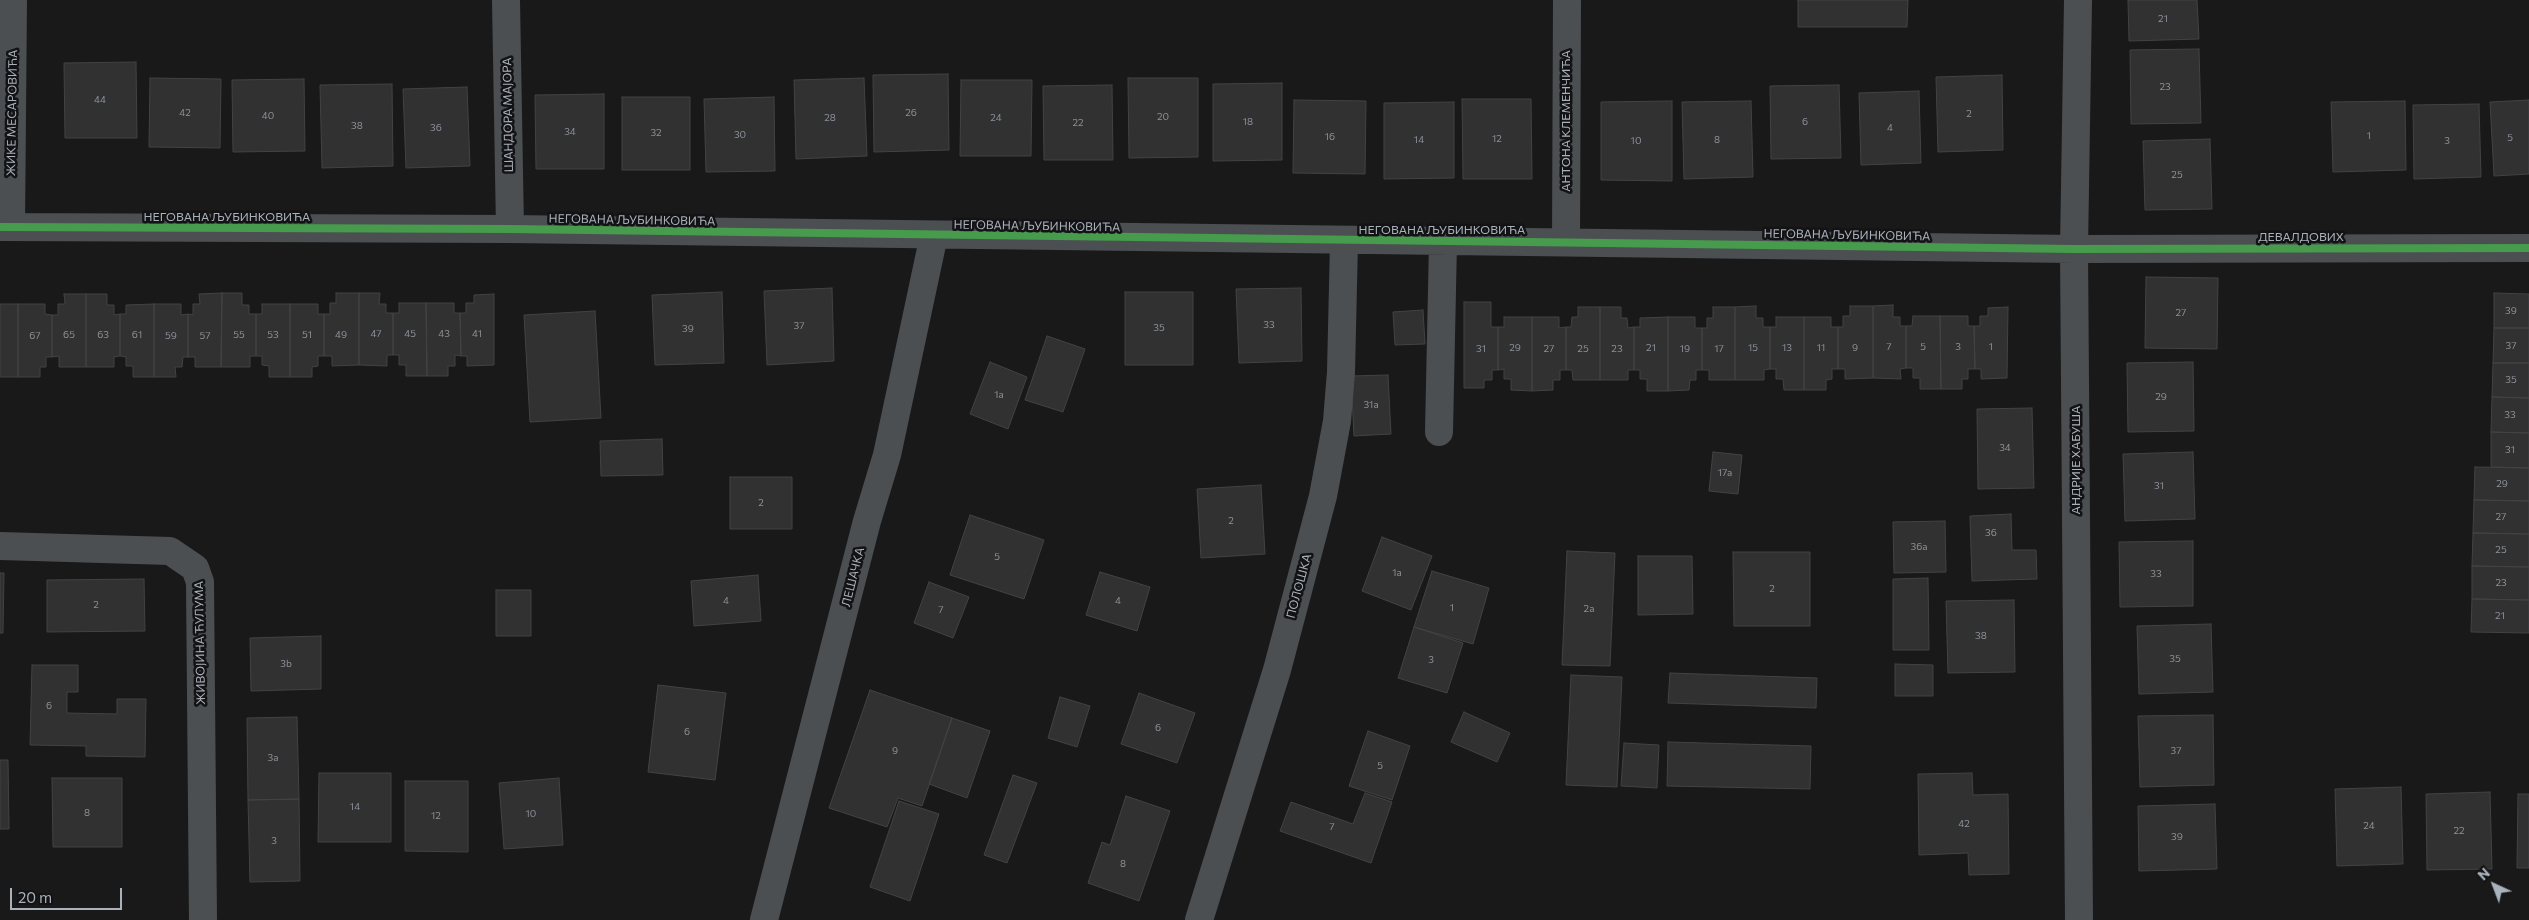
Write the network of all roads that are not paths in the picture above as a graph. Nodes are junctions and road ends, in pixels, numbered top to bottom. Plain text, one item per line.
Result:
1 (13, 0) edge
2 (506, 0) edge
3 (1567, 0) edge
4 (2078, 0) edge
5 (5, 227) edge
6 (510, 230) junction
7 (934, 236) junction
8 (1344, 242) junction
9 (1443, 242) junction
10 (1566, 242) junction
11 (2529, 248) edge
12 (2074, 250) junction
13 (1440, 432) dead end
14 (0, 546) edge
15 (765, 918) edge
16 (202, 920) edge
17 (1199, 920) edge
18 (2079, 920) edge

1 - 5 street, ЖИКЕ МЕСАРОВИЋА
2 - 6 street, ШАНДОРА МАЈОРА
3 - 10 street, АНТОНА КЛЕМЕНЧИЋА
4 - 12 street, АНДРИЈЕ ХАБУША
5 - 6 street, НЕГОВАНА ЉУБИНКОВИЋА
6 - 7 street, НЕГОВАНА ЉУБИНКОВИЋА
7 - 8 street, НЕГОВАНА ЉУБИНКОВИЋА
7 - 15 street, ЛЕШАЧКА
8 - 9 street, НЕГОВАНА ЉУБИНКОВИЋА
8 - 17 street, ПОЛОШКА
9 - 10 street, НЕГОВАНА ЉУБИНКОВИЋА
9 - 13 street
10 - 12 street, НЕГОВАНА ЉУБИНКОВИЋА
11 - 12 street, ДЕВАЛДОВИХ
12 - 18 street, АНДРИЈЕ ХАБУША
14 - 16 street, ЖИВОЈИНА ЋУЛУМА

